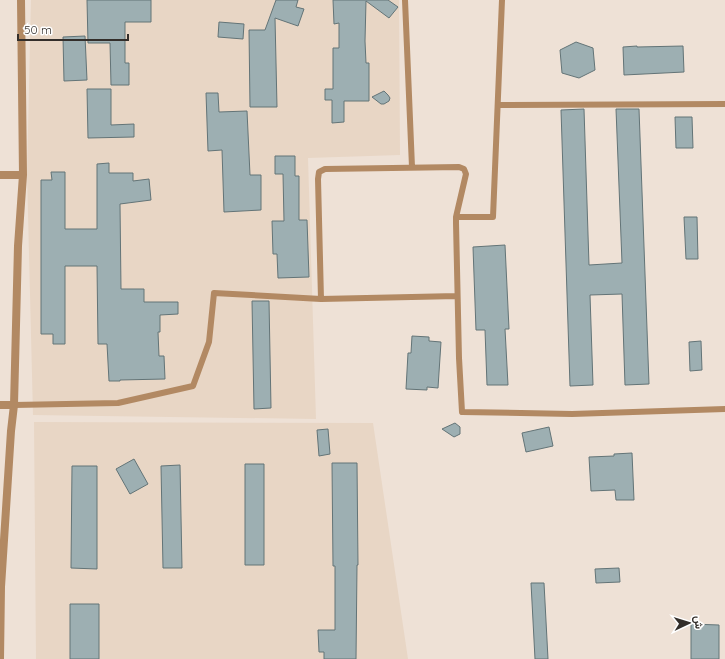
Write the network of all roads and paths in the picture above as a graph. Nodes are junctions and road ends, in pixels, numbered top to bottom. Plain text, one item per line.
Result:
1 (21, 0) edge
2 (406, 0) edge
3 (502, 0) edge
4 (498, 104) junction
5 (725, 104) edge
6 (412, 167) junction
7 (0, 175) edge
8 (23, 175) junction
9 (456, 217) junction
10 (457, 296) junction
11 (321, 299) junction
12 (0, 405) edge
13 (14, 405) junction
14 (725, 409) edge
15 (0, 587) edge
16 (0, 659) edge

1 - 8 street
2 - 6 lane
3 - 4 lane
4 - 5 lane
4 - 9 lane
6 - 9 lane
6 - 11 lane
7 - 8 street
8 - 13 street
9 - 10 lane
10 - 11 lane
10 - 14 lane
11 - 13 lane
12 - 13 street
13 - 15 street
15 - 16 street

